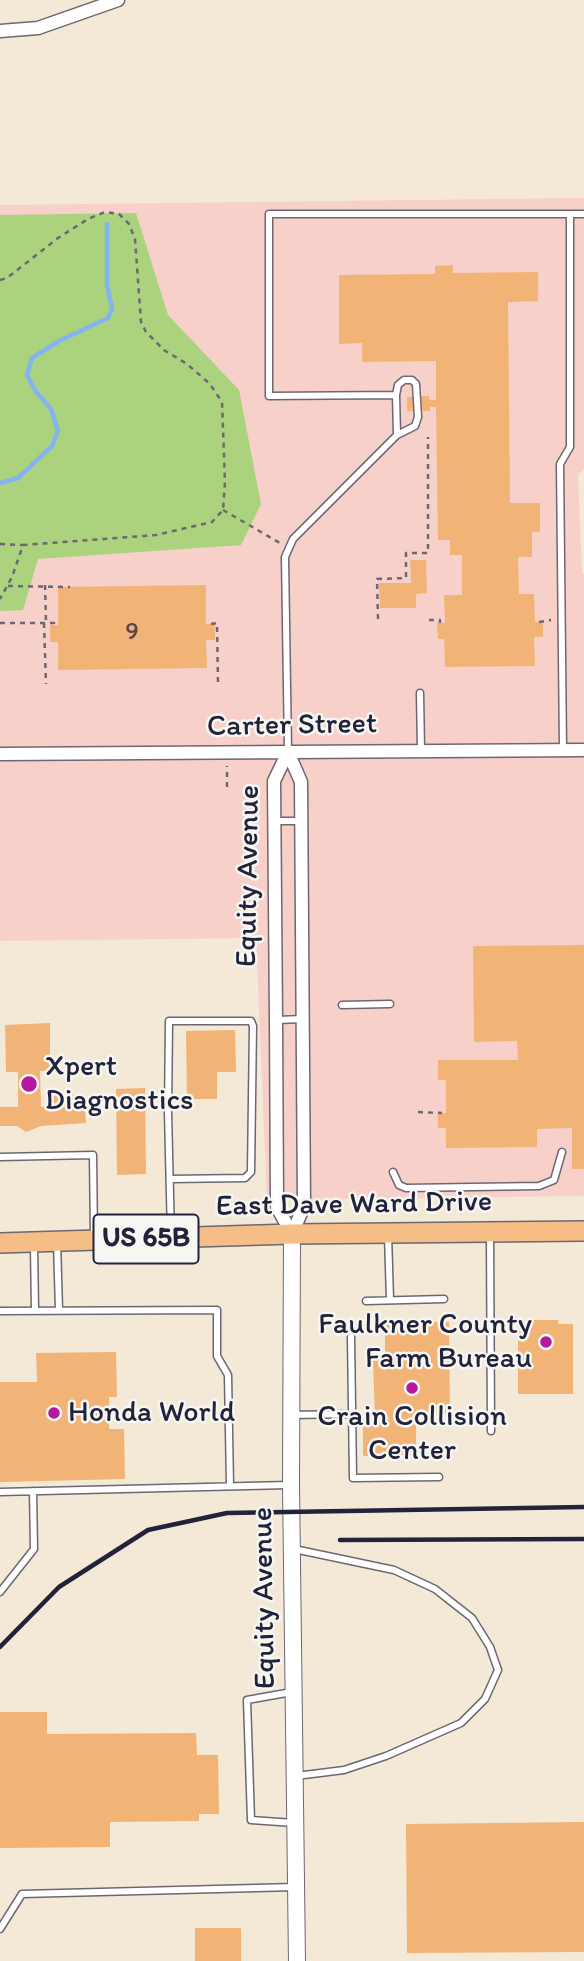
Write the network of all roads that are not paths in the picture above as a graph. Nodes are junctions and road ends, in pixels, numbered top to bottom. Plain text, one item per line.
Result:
1 (118, 0) edge
2 (0, 31) edge
3 (570, 214) junction
4 (584, 214) edge
5 (396, 395) junction
6 (397, 435) junction
7 (420, 692) dead end
8 (563, 750) junction
9 (584, 750) edge
10 (421, 751) junction
11 (288, 752) junction
12 (0, 754) edge
13 (274, 821) junction
14 (301, 821) junction
15 (342, 1004) dead end
16 (390, 1004) dead end
17 (303, 1019) junction
18 (276, 1020) junction
19 (562, 1152) dead end
20 (0, 1157) edge
21 (393, 1172) dead end
22 (170, 1179) junction
23 (584, 1231) edge
24 (490, 1232) junction
25 (388, 1233) junction
26 (292, 1234) junction
27 (172, 1238) junction
28 (94, 1240) junction
29 (57, 1241) junction
30 (34, 1242) junction
31 (0, 1243) edge
32 (390, 1300) junction
33 (444, 1300) dead end
34 (366, 1301) dead end
35 (35, 1310) junction
36 (59, 1310) junction
37 (0, 1311) edge
38 (351, 1337) dead end
39 (352, 1414) junction
40 (292, 1415) junction
41 (491, 1431) dead end
42 (439, 1477) dead end
43 (291, 1485) junction
44 (230, 1486) junction
45 (33, 1491) junction
46 (0, 1492) edge
47 (292, 1548) junction
48 (0, 1592) edge
49 (294, 1692) junction
50 (295, 1776) junction
51 (296, 1823) junction
52 (297, 1887) junction
53 (0, 1929) edge
54 (297, 1961) edge

1 - 2 street
3 - 4 lane
3 - 5 lane
3 - 8 lane
5 - 6 lane
5 - 6 lane
6 - 11 lane
7 - 10 lane
8 - 9 street, Carter Street
8 - 10 street, Carter Street
10 - 11 street, Carter Street
11 - 12 street, Carter Street
11 - 13 street, Equity Avenue
11 - 14 street, Equity Avenue
13 - 14 lane
13 - 18 street, Equity Avenue
14 - 17 street, Equity Avenue
15 - 16 lane
17 - 18 lane
17 - 26 street, Equity Avenue
18 - 26 street, Equity Avenue
19 - 21 lane
20 - 28 lane
22 - 22 lane
22 - 27 lane
23 - 24 main road, East Dave Ward Drive / US 65B
24 - 25 main road, East Dave Ward Drive / US 65B
24 - 41 lane
25 - 26 main road, East Dave Ward Drive / US 65B
25 - 32 lane
26 - 27 main road, East Dave Ward Drive / US 65B
26 - 40 street, Equity Avenue
27 - 28 main road, East Dave Ward Drive / US 65B
28 - 29 main road, East Dave Ward Drive / US 65B
29 - 30 main road, East Dave Ward Drive / US 65B
29 - 36 lane
30 - 31 main road, East Dave Ward Drive / US 65B
30 - 35 lane
32 - 33 lane
32 - 34 lane
35 - 36 lane
35 - 37 lane
36 - 44 lane
38 - 39 lane
39 - 40 lane
39 - 42 lane
40 - 43 street, Equity Avenue
43 - 44 lane
43 - 47 street, Equity Avenue
44 - 45 lane
45 - 46 lane
45 - 48 lane
47 - 49 street, Equity Avenue
47 - 50 lane
49 - 50 street, Equity Avenue
49 - 51 lane
50 - 51 street, Equity Avenue
51 - 52 street, Equity Avenue
52 - 53 lane
52 - 54 street, Equity Avenue

